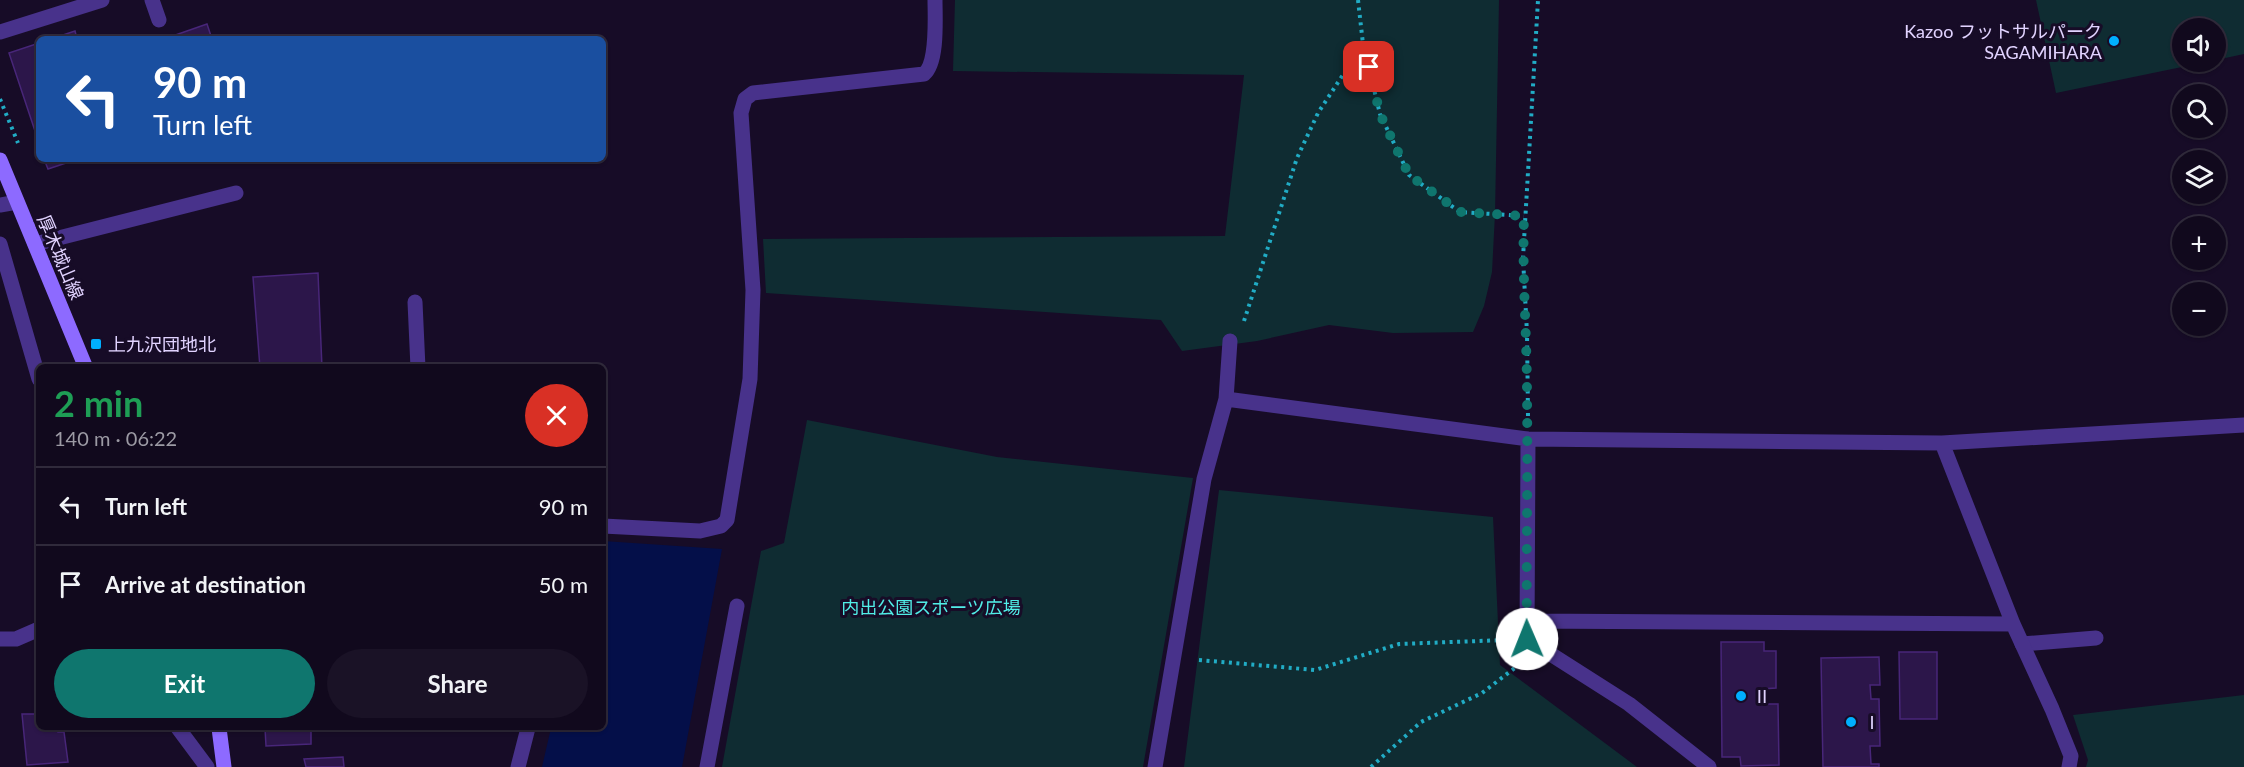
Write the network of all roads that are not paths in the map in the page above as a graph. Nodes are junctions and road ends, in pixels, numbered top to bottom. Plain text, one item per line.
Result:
1 (102, 0) edge
2 (152, 0) edge
3 (935, 0) edge
4 (159, 20) dead end
5 (0, 32) edge
6 (0, 160) edge
7 (236, 193) dead end
8 (17, 202) junction
9 (0, 205) edge
10 (0, 244) edge
11 (35, 244) junction
12 (415, 302) dead end
13 (1230, 341) road end
14 (84, 364) edge
15 (418, 364) edge
16 (36, 369) edge
17 (1226, 399) junction
18 (2244, 425) edge
19 (1528, 439) junction
20 (1942, 443) junction
21 (606, 526) edge
22 (738, 606) dead end
23 (1527, 621) junction
24 (2013, 624) junction
25 (28, 634) edge
26 (2096, 638) dead end
27 (0, 639) edge
28 (2022, 644) junction
29 (179, 730) edge
30 (219, 730) edge
31 (527, 730) edge
32 (207, 767) edge
33 (224, 767) edge
34 (518, 767) edge
35 (707, 767) edge
36 (1155, 767) edge
37 (1709, 767) edge
38 (2069, 767) edge

1 - 5 street
2 - 4 street
3 - 21 street
6 - 8 main road, 厚木城山線
7 - 11 street
8 - 9 street
8 - 11 main road, 厚木城山線
10 - 16 street
11 - 14 main road, 厚木城山線
12 - 15 street
13 - 17 street
17 - 19 street
17 - 36 street
18 - 20 street
19 - 20 street
19 - 23 street
20 - 24 street
22 - 35 street
23 - 24 street
23 - 37 street
24 - 28 street
25 - 27 street
26 - 28 street
28 - 38 street
29 - 32 street
30 - 33 main road
31 - 34 street

